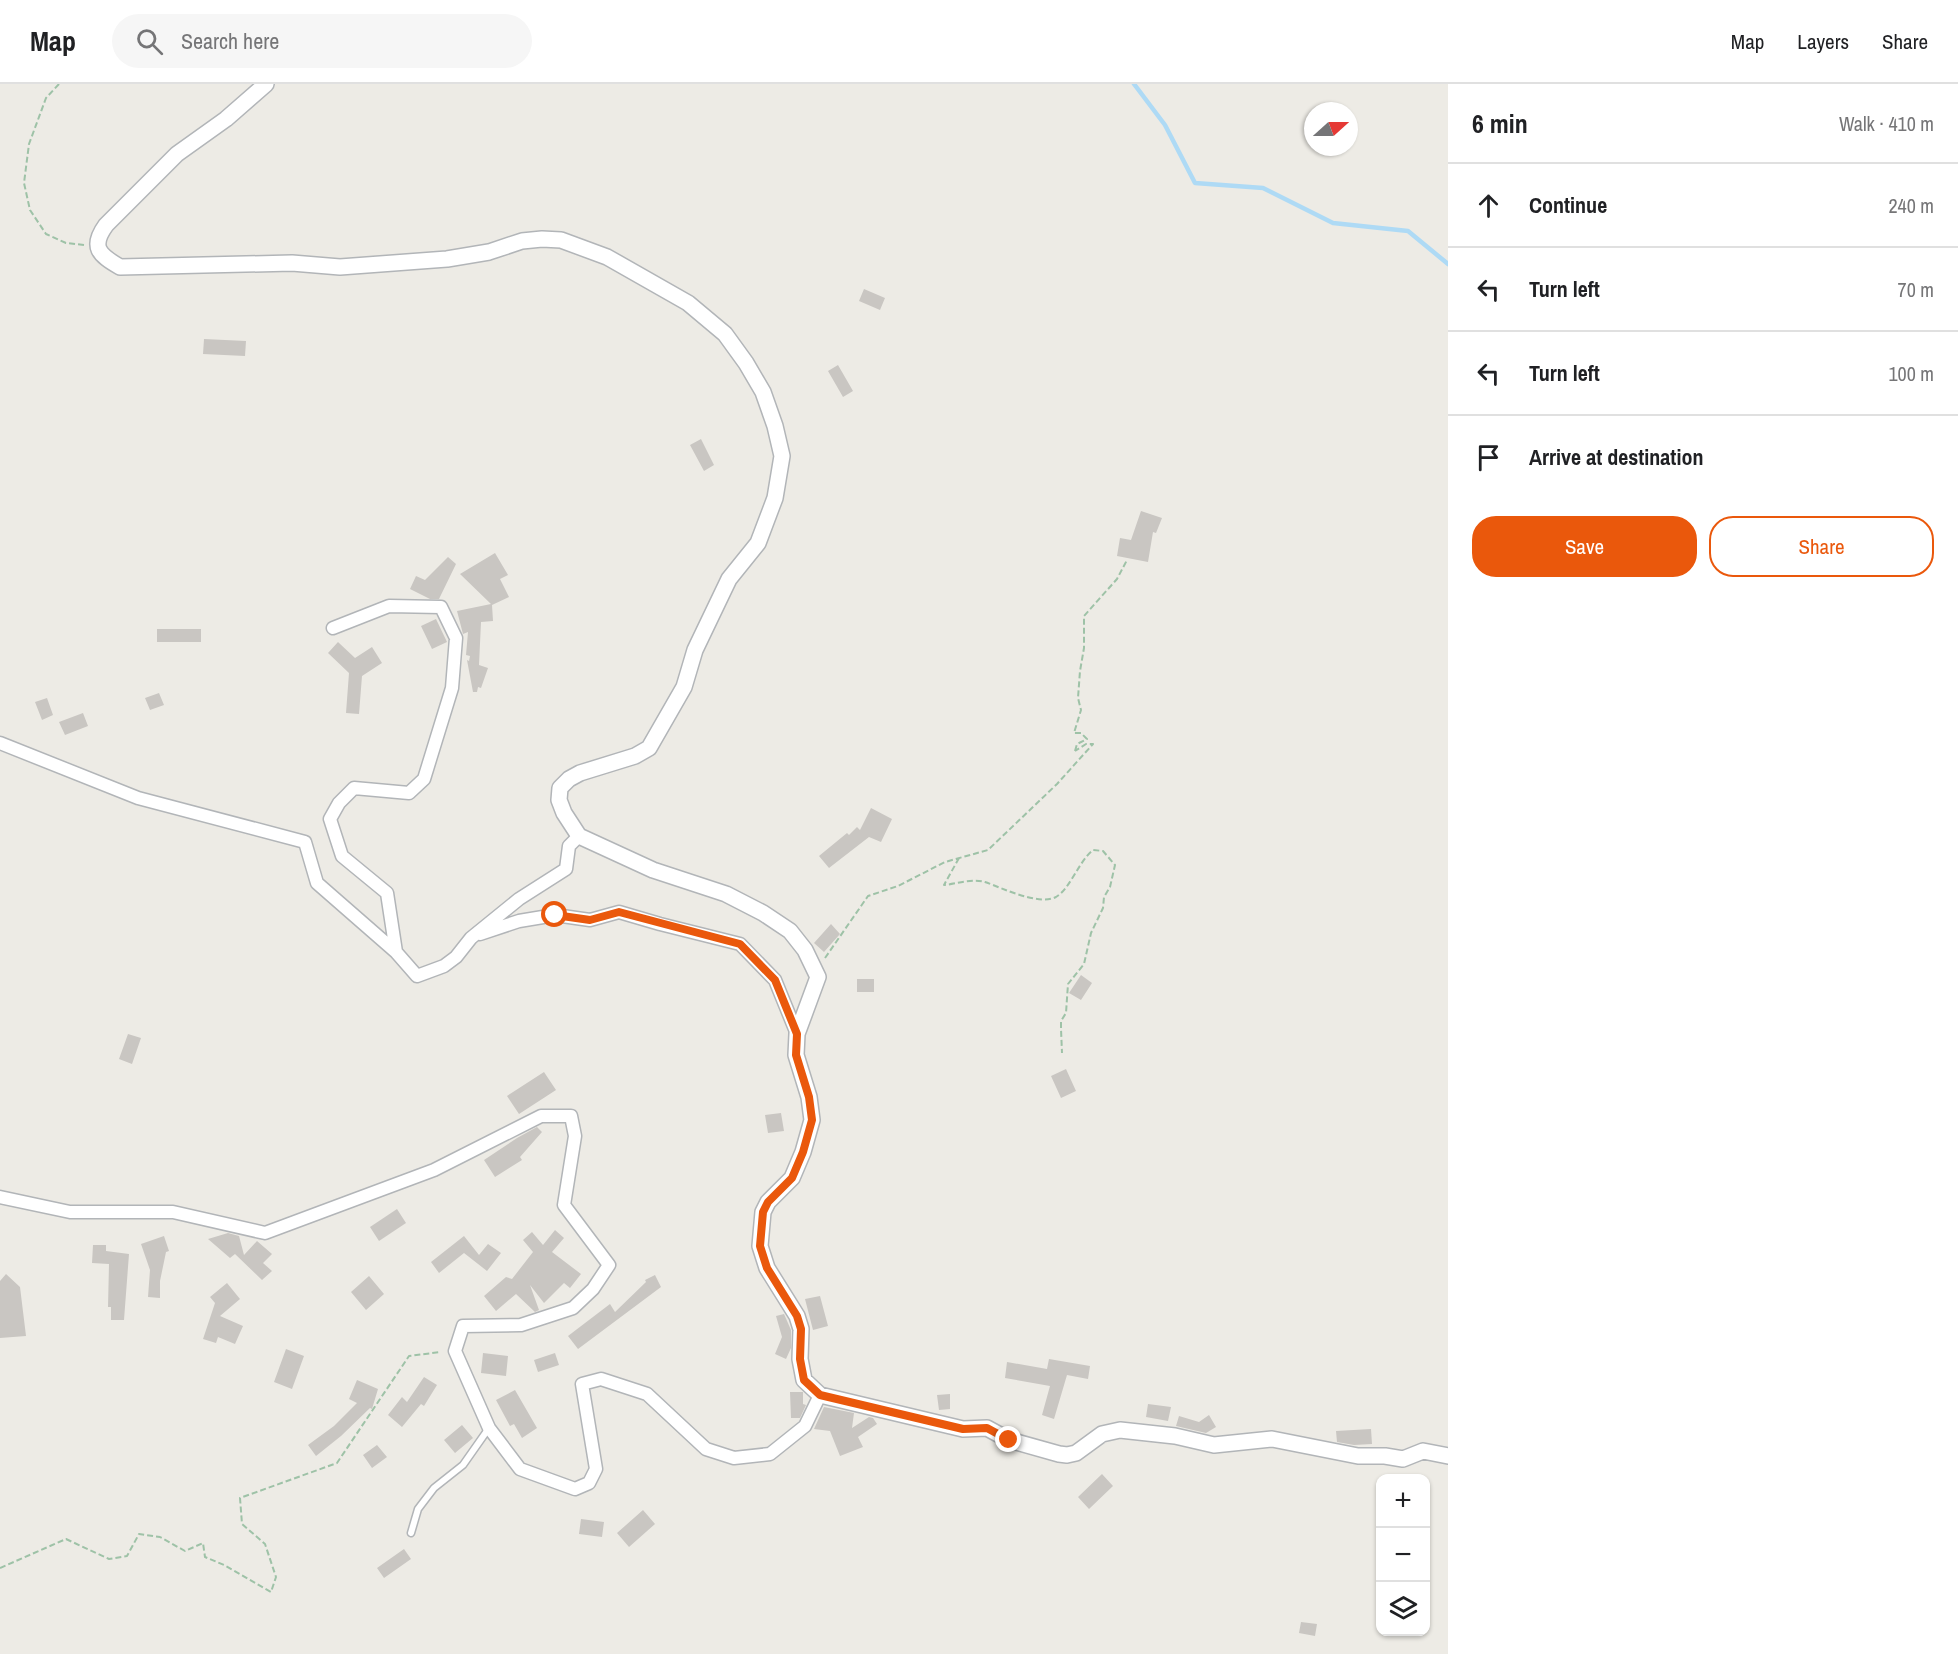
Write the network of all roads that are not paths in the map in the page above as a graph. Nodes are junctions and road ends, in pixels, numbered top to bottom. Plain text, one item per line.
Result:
1 (266, 84) edge
2 (333, 628) dead end
3 (0, 742) edge
4 (579, 836) junction
5 (471, 938) junction
6 (396, 952) junction
7 (797, 1034) junction
8 (0, 1197) edge
9 (820, 1395) junction
10 (489, 1428) junction
11 (1448, 1456) edge
12 (411, 1533) dead end

1 - 4 street
2 - 6 street
3 - 6 street
4 - 5 street
4 - 7 street
5 - 6 street
5 - 7 street
7 - 9 street
8 - 10 street
9 - 10 street
9 - 11 street
10 - 12 lane

